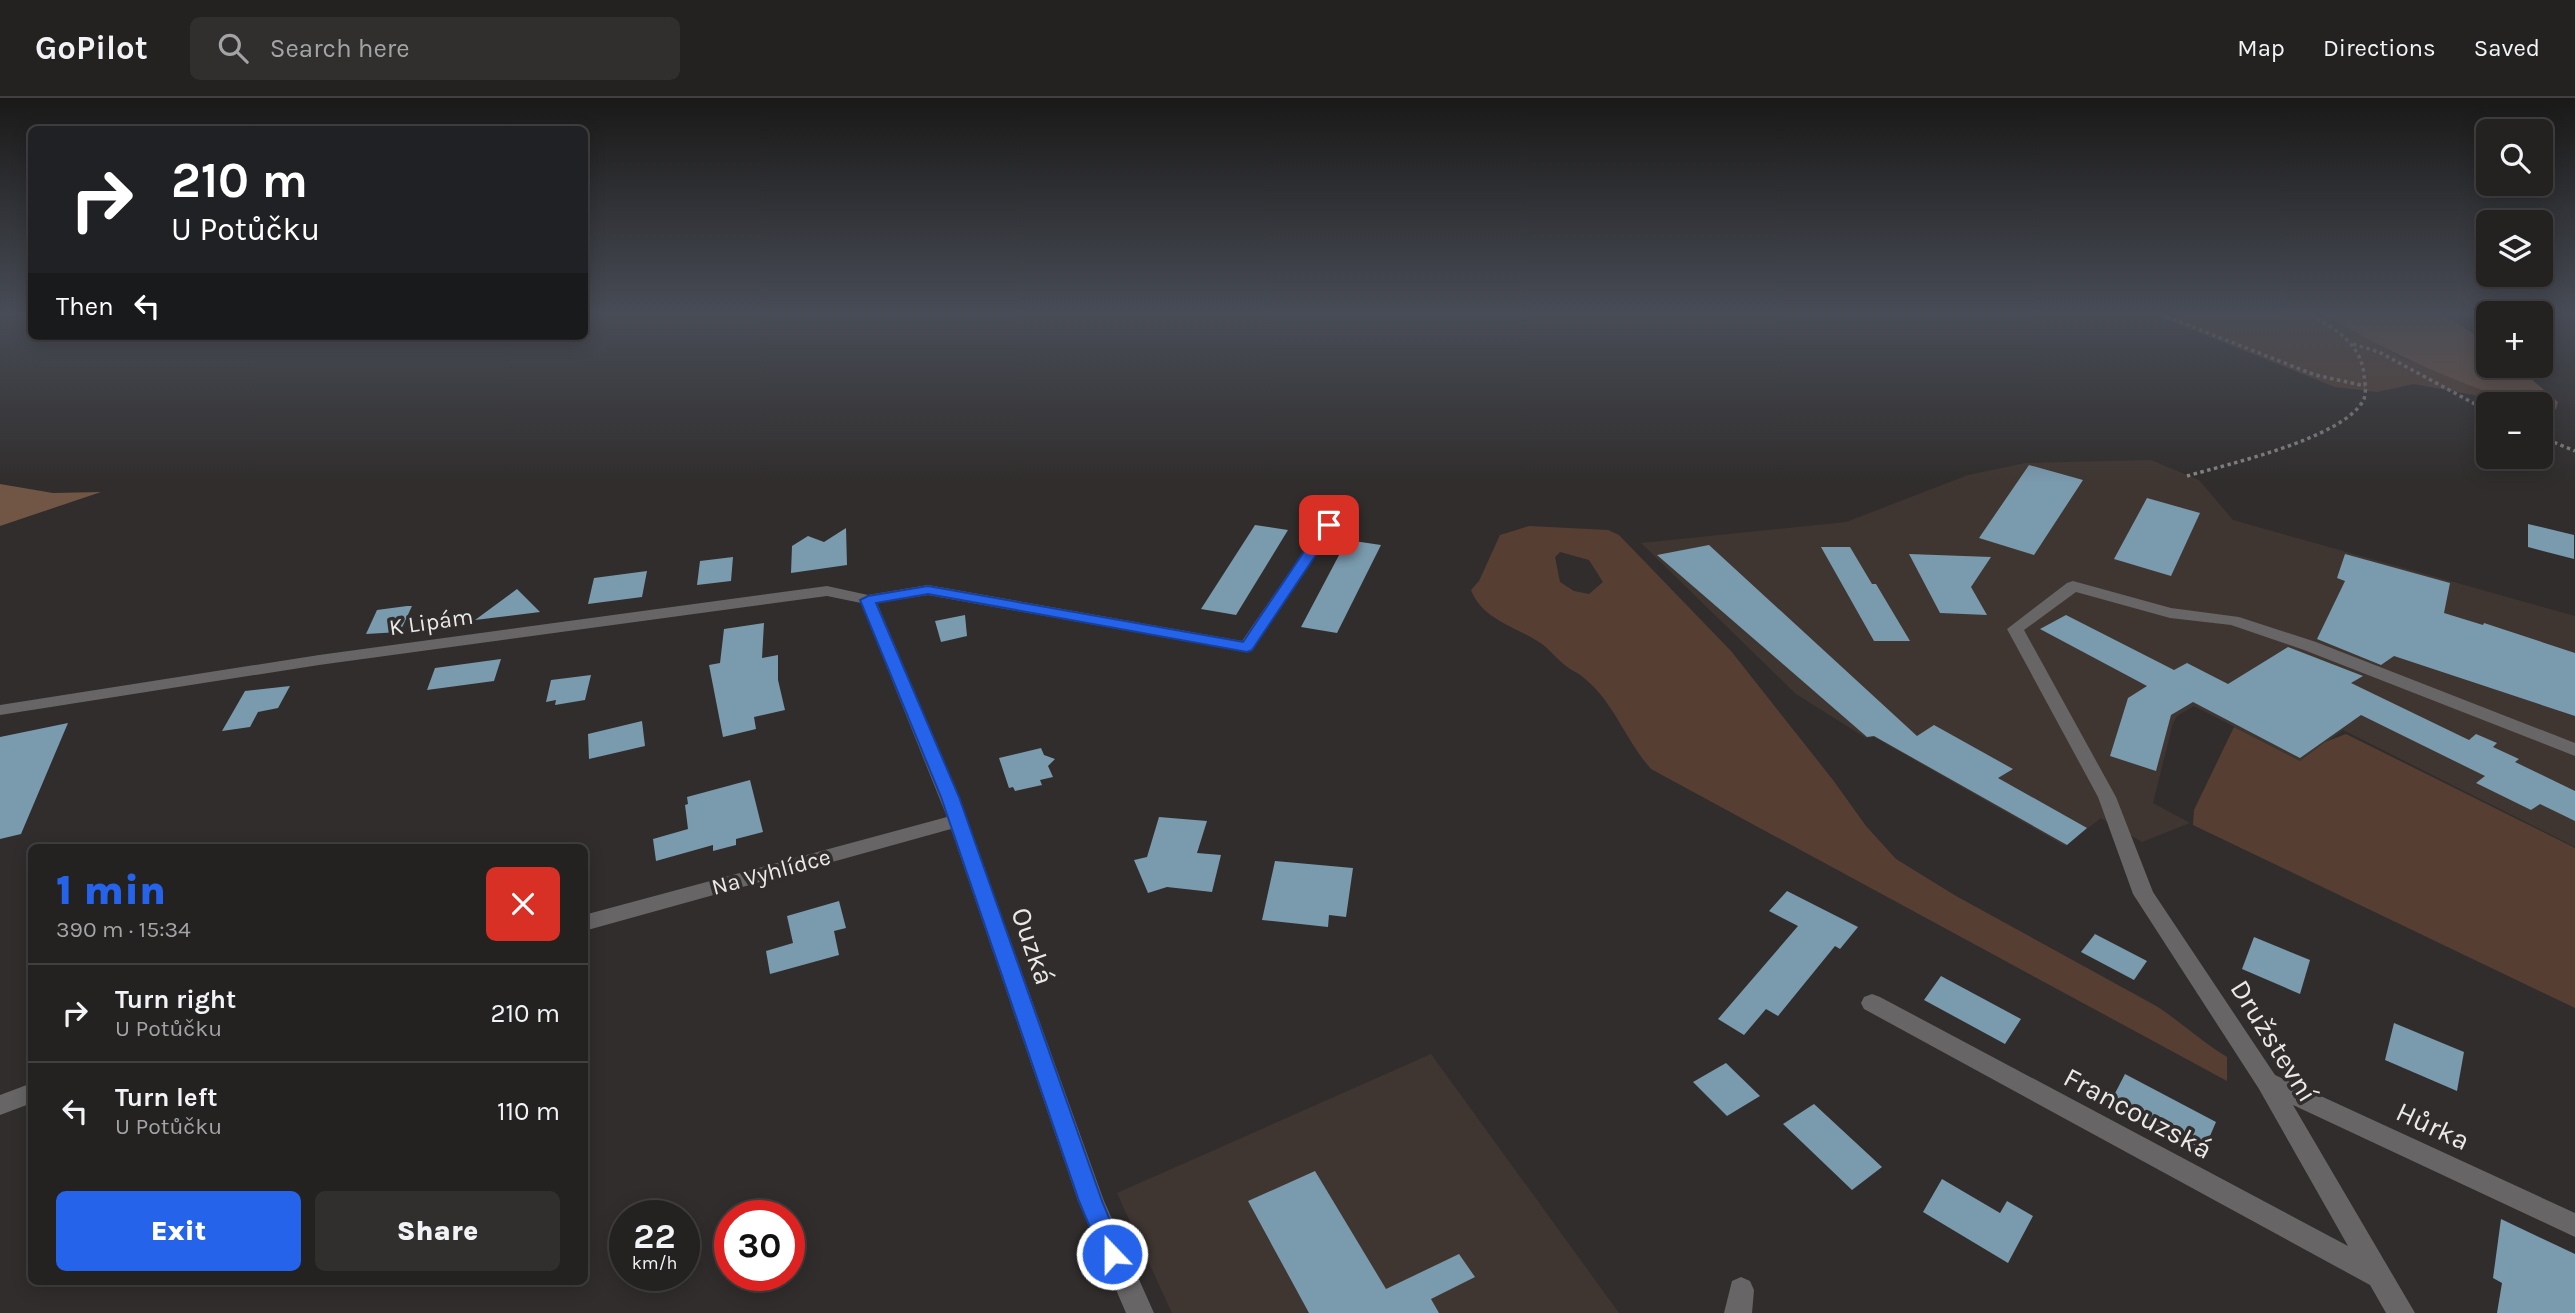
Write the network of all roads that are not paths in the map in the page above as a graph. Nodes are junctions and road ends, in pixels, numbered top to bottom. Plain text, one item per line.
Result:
1 (1329, 525) dead end
2 (868, 600) junction
3 (0, 710) edge
4 (2575, 750) edge
5 (957, 821) junction
6 (588, 922) edge
7 (1872, 1003) dead end
8 (2267, 1082) junction
9 (28, 1094) edge
10 (0, 1105) edge
11 (2575, 1225) edge
12 (2377, 1275) junction
13 (1140, 1313) edge
14 (2401, 1313) edge

1 - 2 street
2 - 3 street, K Lipám
2 - 5 street, Ouzká
4 - 8 street, Družstevní
5 - 6 street, Na Vyhlídce
5 - 13 street, Ouzká
7 - 12 street, Francouzská
8 - 11 street, Hůrka
8 - 12 street, Družstevní
9 - 10 street
12 - 14 street, Družstevní

